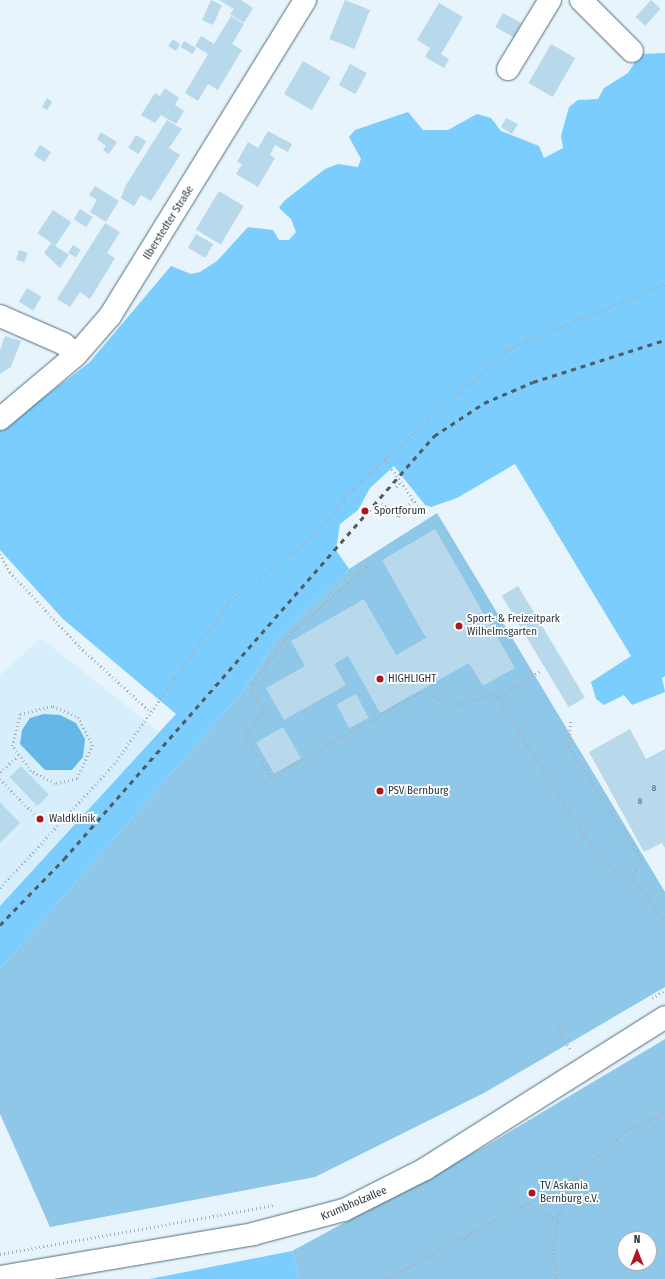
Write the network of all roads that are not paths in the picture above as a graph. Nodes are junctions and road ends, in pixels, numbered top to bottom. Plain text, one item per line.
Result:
1 (305, 0) edge
2 (550, 0) edge
3 (581, 0) edge
4 (632, 52) dead end
5 (508, 69) dead end
6 (0, 316) edge
7 (76, 355) junction
8 (0, 419) edge
9 (665, 1017) edge
10 (0, 1277) edge

1 - 7 street, Ilberstedter Straße
2 - 5 street
3 - 4 street
6 - 7 street
7 - 8 street, Ilberstedter Straße
9 - 10 street, Krumbholzallee

